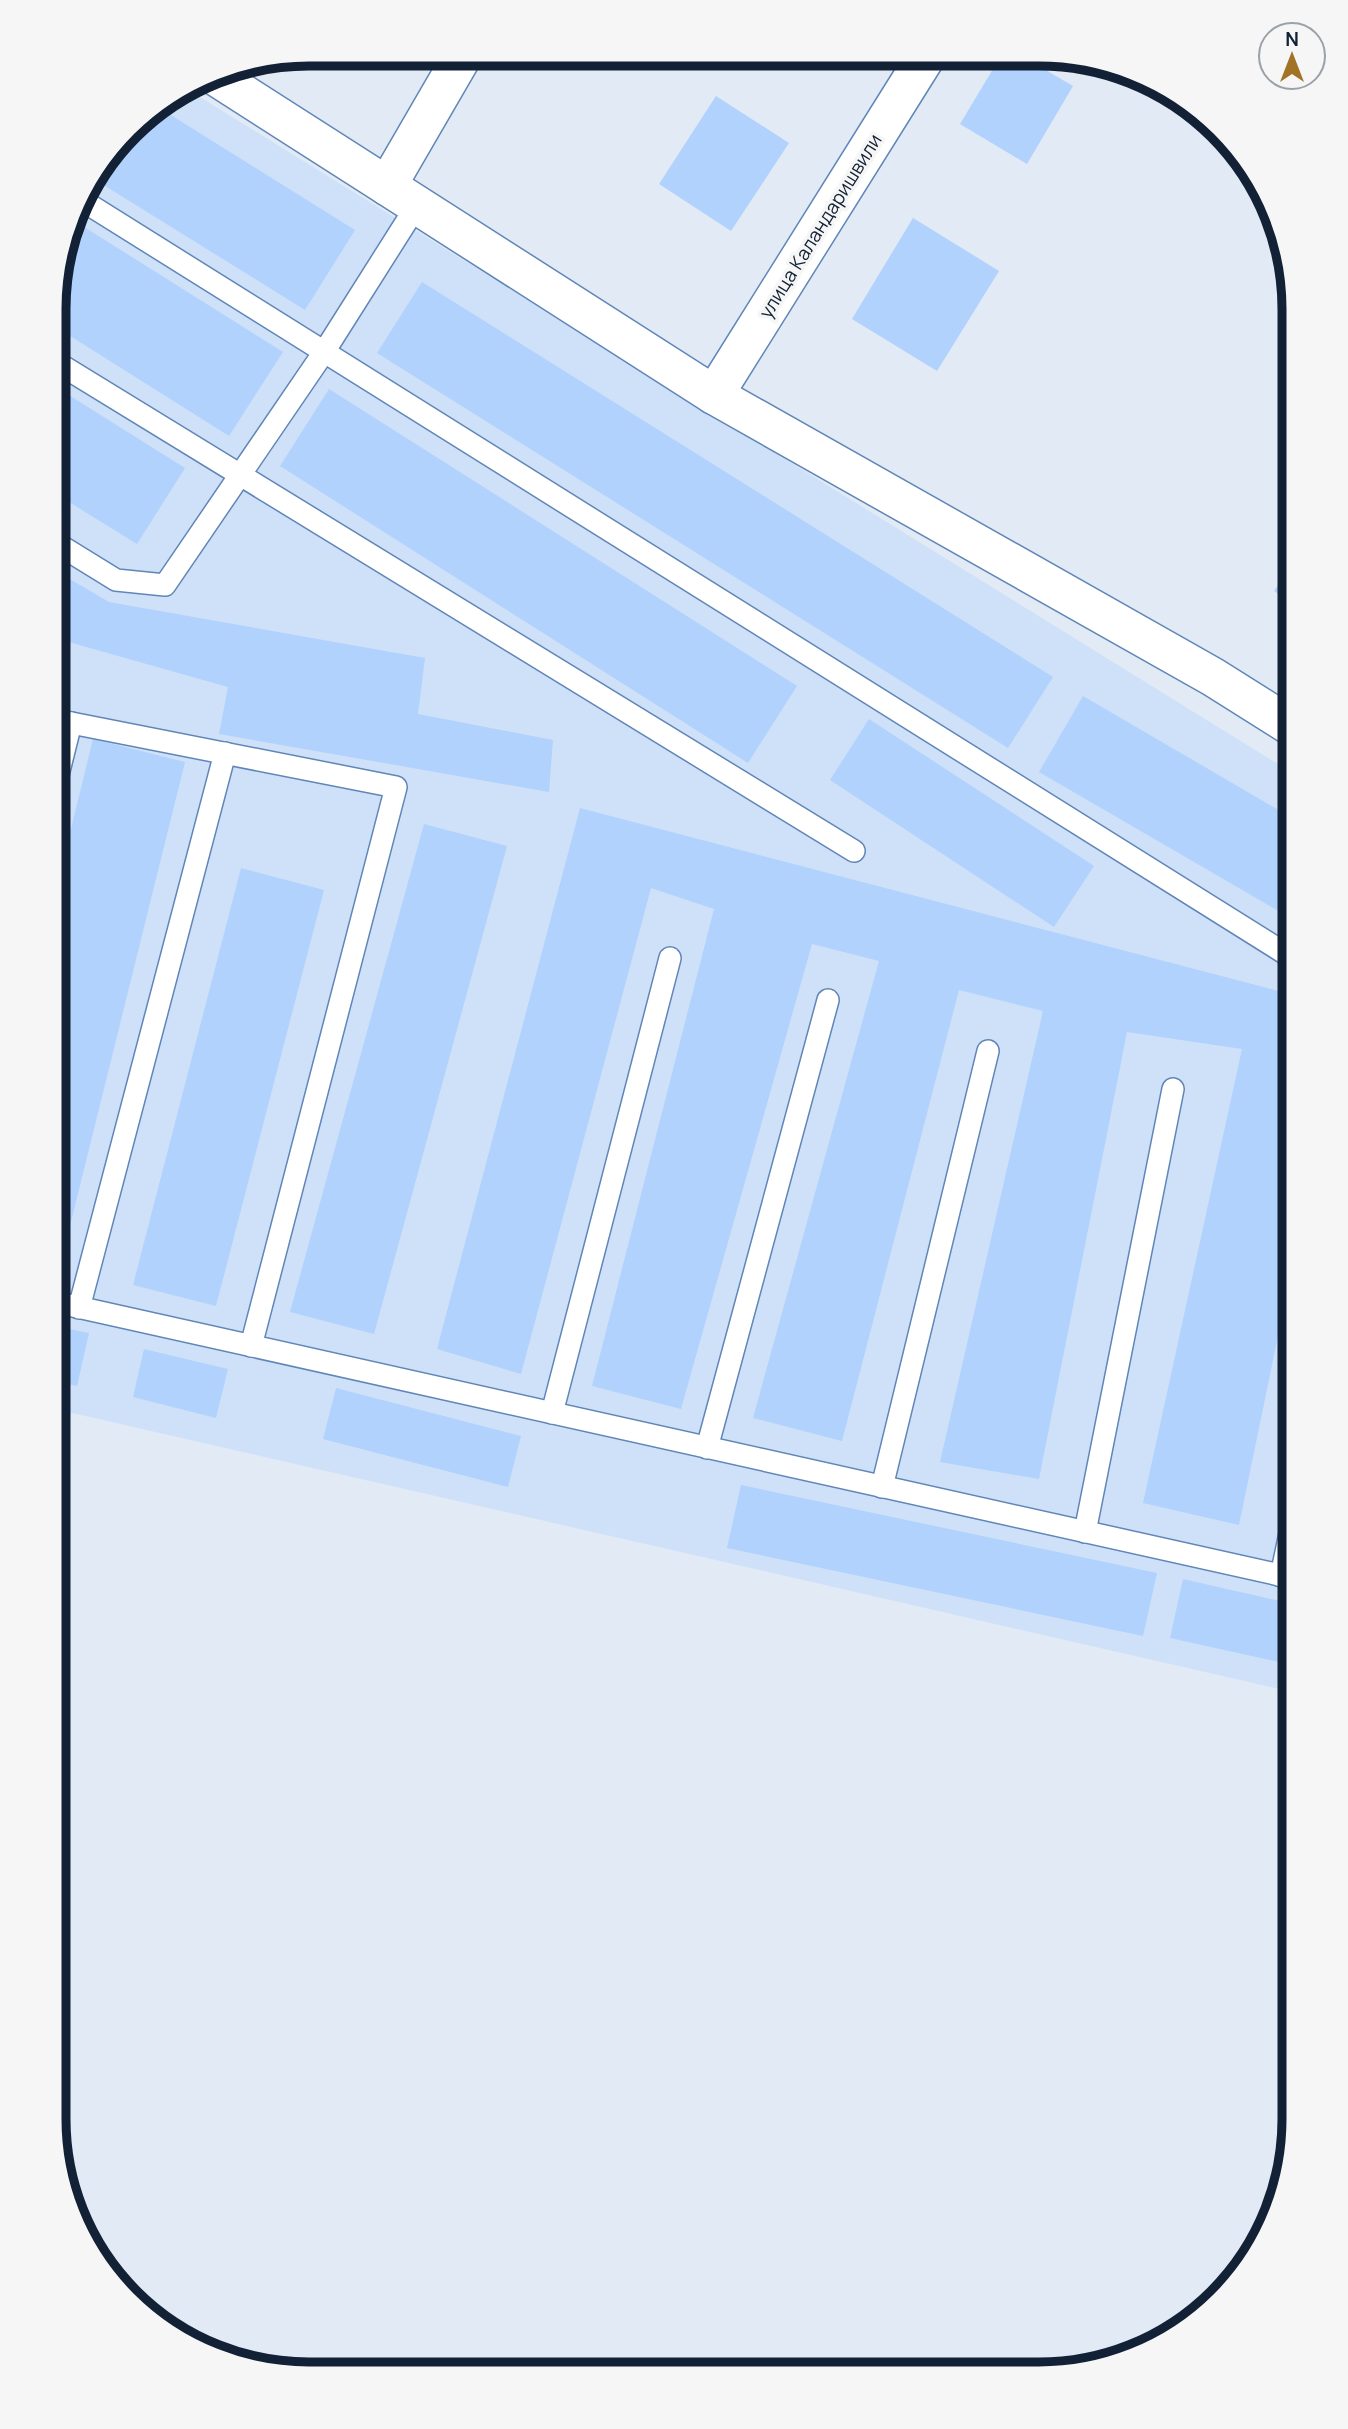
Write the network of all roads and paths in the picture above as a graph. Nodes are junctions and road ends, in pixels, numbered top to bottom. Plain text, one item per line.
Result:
1 (458, 66) edge
2 (920, 66) edge
3 (224, 82) edge
4 (402, 195) junction
5 (91, 206) edge
6 (324, 352) junction
7 (66, 368) edge
8 (714, 394) junction
9 (240, 475) junction
10 (66, 549) edge
11 (1282, 721) edge
12 (66, 723) edge
13 (225, 753) junction
14 (854, 851) dead end
15 (1282, 951) edge
16 (670, 958) dead end
17 (828, 1000) dead end
18 (988, 1051) dead end
19 (1173, 1089) dead end
20 (66, 1305) edge
21 (79, 1308) junction
22 (251, 1346) junction
23 (552, 1413) junction
24 (707, 1448) junction
25 (882, 1487) junction
26 (1085, 1532) junction
27 (1281, 1576) edge

1 - 4 street
2 - 8 street, улица Каландаришвили
3 - 4 street
4 - 6 lane
4 - 8 street
5 - 6 lane
6 - 9 lane
6 - 15 lane
7 - 9 lane
8 - 11 street
9 - 10 lane
9 - 14 lane
12 - 13 lane
13 - 21 lane
13 - 22 lane
16 - 23 lane
17 - 24 lane
18 - 25 lane
19 - 26 lane
20 - 21 lane
21 - 22 lane
22 - 23 lane
23 - 24 lane
24 - 25 lane
25 - 26 lane
26 - 27 lane

